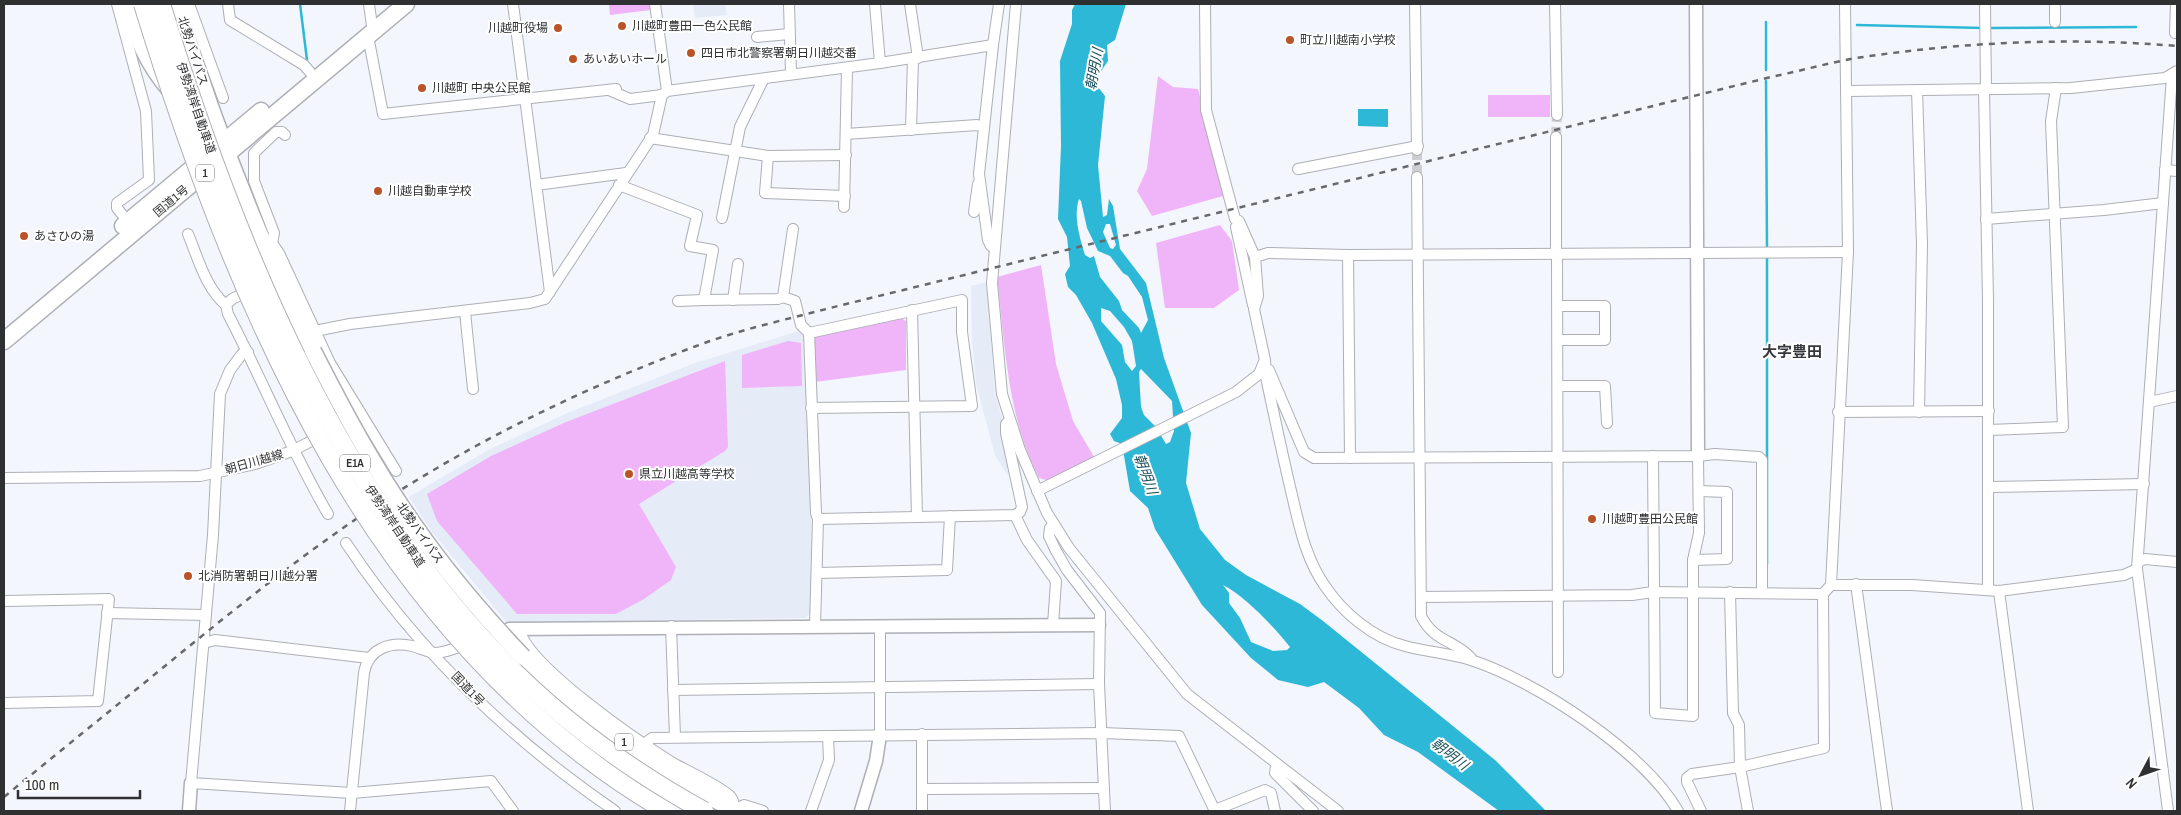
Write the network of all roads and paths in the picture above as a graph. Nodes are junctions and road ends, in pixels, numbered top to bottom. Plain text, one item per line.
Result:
1 (117, 4) edge
2 (127, 4) edge
3 (143, 4) edge
4 (161, 4) edge
5 (177, 4) edge
6 (190, 4) edge
7 (228, 4) edge
8 (369, 4) edge
9 (405, 4) edge
10 (513, 4) edge
11 (655, 4) edge
12 (789, 4) edge
13 (875, 4) edge
14 (910, 4) edge
15 (999, 4) edge
16 (1016, 4) edge
17 (1205, 4) edge
18 (1415, 4) edge
19 (1555, 4) edge
20 (1696, 4) edge
21 (1845, 4) edge
22 (1985, 4) edge
23 (2055, 4) edge
24 (2176, 4) edge
25 (2055, 22) dead end
26 (370, 31) junction
27 (2177, 33) edge
28 (789, 34) junction
29 (757, 37) dead end
30 (993, 45) junction
31 (199, 50) junction
32 (915, 58) junction
33 (141, 63) junction
34 (880, 63) junction
35 (847, 68) junction
36 (310, 72) junction
37 (2174, 73) edge
38 (791, 74) junction
39 (763, 80) junction
40 (2056, 88) junction
41 (1985, 89) junction
42 (1917, 90) junction
43 (1847, 91) junction
44 (664, 93) junction
45 (223, 98) dead end
46 (525, 98) junction
47 (212, 112) junction
48 (1557, 115) tunnel mouth
49 (247, 122) junction
50 (984, 126) junction
51 (911, 130) junction
52 (846, 134) junction
53 (285, 135) dead end
54 (1556, 137) tunnel mouth
55 (650, 138) junction
56 (223, 148) junction
57 (736, 150) junction
58 (846, 155) junction
59 (768, 156) junction
60 (1298, 169) dead end
61 (2165, 170) junction
62 (2177, 170) edge
63 (626, 173) junction
64 (979, 174) junction
65 (1417, 177) tunnel mouth
66 (536, 185) junction
67 (619, 185) junction
68 (2163, 202) junction
69 (974, 212) dead end
70 (2056, 214) junction
71 (722, 218) dead end
72 (1235, 219) junction
73 (1986, 219) junction
74 (128, 222) junction
75 (793, 229) dead end
76 (188, 234) dead end
77 (268, 244) junction
78 (993, 249) junction
79 (1848, 252) junction
80 (1557, 253) junction
81 (1698, 253) junction
82 (1348, 255) junction
83 (1418, 255) junction
84 (1255, 257) junction
85 (738, 264) dead end
86 (278, 276) junction
87 (550, 292) junction
88 (783, 297) junction
89 (678, 300) dead end
90 (704, 300) junction
91 (733, 300) junction
92 (226, 305) junction
93 (1558, 306) junction
94 (1254, 309) junction
95 (912, 310) junction
96 (465, 312) junction
97 (4, 329) edge
98 (314, 331) junction
99 (809, 333) junction
100 (1558, 340) junction
101 (4, 341) edge
102 (248, 352) junction
103 (1265, 360) junction
104 (1559, 386) junction
105 (473, 389) dead end
106 (2177, 396) edge
107 (2149, 402) junction
108 (914, 406) junction
109 (811, 408) junction
110 (1989, 411) junction
111 (1838, 412) junction
112 (1919, 412) junction
113 (360, 414) junction
114 (1010, 420) junction
115 (1607, 423) dead end
116 (1989, 430) junction
117 (292, 451) junction
118 (1559, 456) junction
119 (1653, 456) junction
120 (1698, 456) junction
121 (1420, 457) junction
122 (1350, 458) junction
123 (396, 472) dead end
124 (216, 473) junction
125 (4, 478) edge
126 (2144, 484) junction
127 (1989, 487) junction
128 (1037, 490) junction
129 (1699, 491) junction
130 (328, 514) dead end
131 (1015, 515) junction
132 (950, 516) junction
133 (917, 517) junction
134 (818, 518) junction
135 (1054, 524) junction
136 (346, 543) dead end
137 (1693, 560) junction
138 (2177, 562) edge
139 (2137, 566) junction
140 (817, 573) junction
141 (1856, 584) junction
142 (1831, 585) junction
143 (1988, 589) junction
144 (1762, 591) junction
145 (1999, 591) junction
146 (1653, 592) junction
147 (1693, 592) junction
148 (1730, 592) junction
149 (1823, 594) junction
150 (1558, 595) junction
151 (1421, 597) junction
152 (4, 601) edge
153 (107, 613) junction
154 (206, 615) junction
155 (1053, 625) junction
156 (1099, 625) junction
157 (671, 626) junction
158 (815, 626) junction
159 (880, 626) junction
160 (514, 629) junction
161 (204, 643) junction
162 (433, 653) junction
163 (369, 658) junction
164 (1473, 661) junction
165 (1558, 672) dead end
166 (1099, 684) junction
167 (879, 685) junction
168 (673, 690) junction
169 (4, 703) edge
170 (1102, 733) junction
171 (922, 734) junction
172 (880, 735) junction
173 (828, 736) junction
174 (675, 737) junction
175 (644, 744) junction
176 (1276, 766) junction
177 (1740, 767) junction
178 (191, 783) junction
179 (1104, 788) junction
180 (922, 789) junction
181 (352, 793) junction
182 (728, 794) junction
183 (740, 809) edge
184 (1215, 810) edge
185 (189, 811) edge
186 (350, 811) edge
187 (513, 811) edge
188 (615, 811) edge
189 (666, 811) edge
190 (704, 811) edge
191 (763, 811) edge
192 (811, 811) edge
193 (862, 811) edge
194 (922, 811) edge
195 (1104, 811) edge
196 (1276, 811) edge
197 (1313, 811) edge
198 (1338, 811) edge
199 (1678, 811) edge
200 (1701, 811) edge
201 (1748, 811) edge
202 (1887, 811) edge
203 (2028, 811) edge
204 (2168, 811) edge

1 - 33 street, 1
2 - 33 highway, 北勢バイパス / 1
3 - 189 highway, 伊勢湾岸自動車道 / E1A, bridge
4 - 190 highway, 伊勢湾岸自動車道 / E1A, bridge
5 - 31 highway, 北勢バイパス / 1
6 - 31 street
7 - 36 street
8 - 26 street
9 - 26 highway, 国道1号 / 1
10 - 46 street
11 - 44 street
12 - 28 street
13 - 34 street
14 - 32 street
15 - 30 street
16 - 78 street
17 - 72 street
18 - 60 street
19 - 48 street
20 - 81 street
21 - 43 street
22 - 41 street
23 - 25 street
24 - 27 street
26 - 36 highway, 国道1号 / 1
26 - 46 street
26 - 56 highway, 国道1号 / 1
28 - 29 street
28 - 38 street
30 - 32 street
30 - 50 street
31 - 45 street
31 - 47 highway, 北勢バイパス / 1
32 - 34 street
32 - 51 street
33 - 56 highway, 北勢バイパス / 1
33 - 74 street
34 - 35 street
35 - 38 street
35 - 52 street
36 - 49 highway, 国道1号 / 1
37 - 40 street
37 - 61 street
38 - 39 street
39 - 44 street
39 - 57 street
40 - 41 street
40 - 70 street
41 - 42 street
41 - 73 street
42 - 43 street
42 - 112 street
43 - 79 street
44 - 46 street
44 - 55 street
46 - 66 street
47 - 49 highway
47 - 56 highway, 北勢バイパス / 1
49 - 56 highway, 国道1号 / 1
50 - 51 street
50 - 64 street
51 - 52 street
52 - 58 street
53 - 77 street
54 - 80 street
55 - 57 street
55 - 63 street
56 - 74 highway, 国道1号 / 1
56 - 77 highway, 北勢バイパス / 1
56 - 101 highway, 国道1号 / 1
57 - 59 street
57 - 71 street
58 - 59 street
58 - 59 street
61 - 62 street
61 - 68 street
63 - 66 street
63 - 67 street
64 - 69 street
64 - 78 street
65 - 83 street
66 - 87 street
67 - 87 street
67 - 90 street
68 - 70 street
68 - 107 street
70 - 73 street
70 - 116 street
72 - 84 street
72 - 94 street
73 - 110 street
74 - 97 highway, 国道1号 / 1
75 - 88 street
76 - 92 street
77 - 86 highway, 北勢バイパス / 1
77 - 98 street, 1
78 - 114 street
79 - 81 street
79 - 111 street
80 - 81 street
80 - 83 street
80 - 93 street
81 - 120 street
82 - 83 street
82 - 84 street
82 - 122 street
83 - 121 street
84 - 94 street
85 - 91 street
86 - 92 street
86 - 183 highway, 北勢バイパス / 1, bridge
87 - 96 street
88 - 91 street
88 - 99 street
89 - 90 street
90 - 91 street
92 - 102 street
93 - 100 street
93 - 100 street
94 - 103 street
95 - 99 street
95 - 108 street
95 - 108 street
96 - 98 street
96 - 105 street
98 - 113 street, 1
99 - 109 street
100 - 104 street
102 - 117 street
102 - 124 street
103 - 122 street
103 - 128 street
103 - 164 street
104 - 115 street
104 - 118 street
106 - 107 street
107 - 126 street
108 - 109 street
108 - 133 street
109 - 134 street
110 - 112 street
110 - 116 street
111 - 112 street
111 - 142 street
113 - 117 street
113 - 123 street, 1
114 - 128 street
114 - 131 street
116 - 127 street
117 - 124 street, 朝日川越線
117 - 130 street
118 - 119 street
118 - 121 street
118 - 150 street
119 - 120 street
119 - 146 street
120 - 129 street
120 - 144 street
121 - 122 street
121 - 151 street
124 - 125 street, 朝日川越線
124 - 154 street
126 - 127 street
126 - 139 street
127 - 143 street
128 - 135 street
129 - 137 street
129 - 137 street
131 - 132 street
131 - 155 street
132 - 133 street
132 - 140 street
133 - 134 street
134 - 140 street
135 - 156 street
135 - 176 street
136 - 162 street, 国道1号
137 - 147 street
138 - 139 street
139 - 145 street
139 - 204 street
140 - 158 street
141 - 142 street
141 - 143 street
141 - 202 street
142 - 149 street
143 - 145 street
144 - 148 street
144 - 149 street
145 - 203 street
146 - 147 street
146 - 147 street
146 - 150 street
147 - 148 street
148 - 177 street
149 - 177 street
150 - 151 street
150 - 165 street
151 - 164 street
152 - 153 street
153 - 154 street
153 - 169 street
154 - 161 street
155 - 156 street
155 - 159 street
156 - 166 street
157 - 158 street
157 - 160 street
157 - 168 street
158 - 159 street
159 - 167 street
160 - 162 street
160 - 175 street
161 - 163 street
161 - 178 street
162 - 163 street
162 - 188 street, 国道1号
163 - 181 street
164 - 199 street
166 - 167 street
166 - 170 street
167 - 168 street
167 - 172 street
168 - 174 street
170 - 171 street
170 - 179 street
170 - 184 street
171 - 172 street
171 - 180 street
172 - 173 street
172 - 193 street
173 - 174 street
173 - 192 street
174 - 175 street
175 - 182 street
176 - 197 street
176 - 198 street
177 - 200 street
177 - 201 street
178 - 181 street
178 - 185 street
179 - 180 street
179 - 195 street
180 - 194 street
181 - 186 street
181 - 187 street
182 - 183 street
182 - 183 street
183 - 191 street
184 - 196 street

